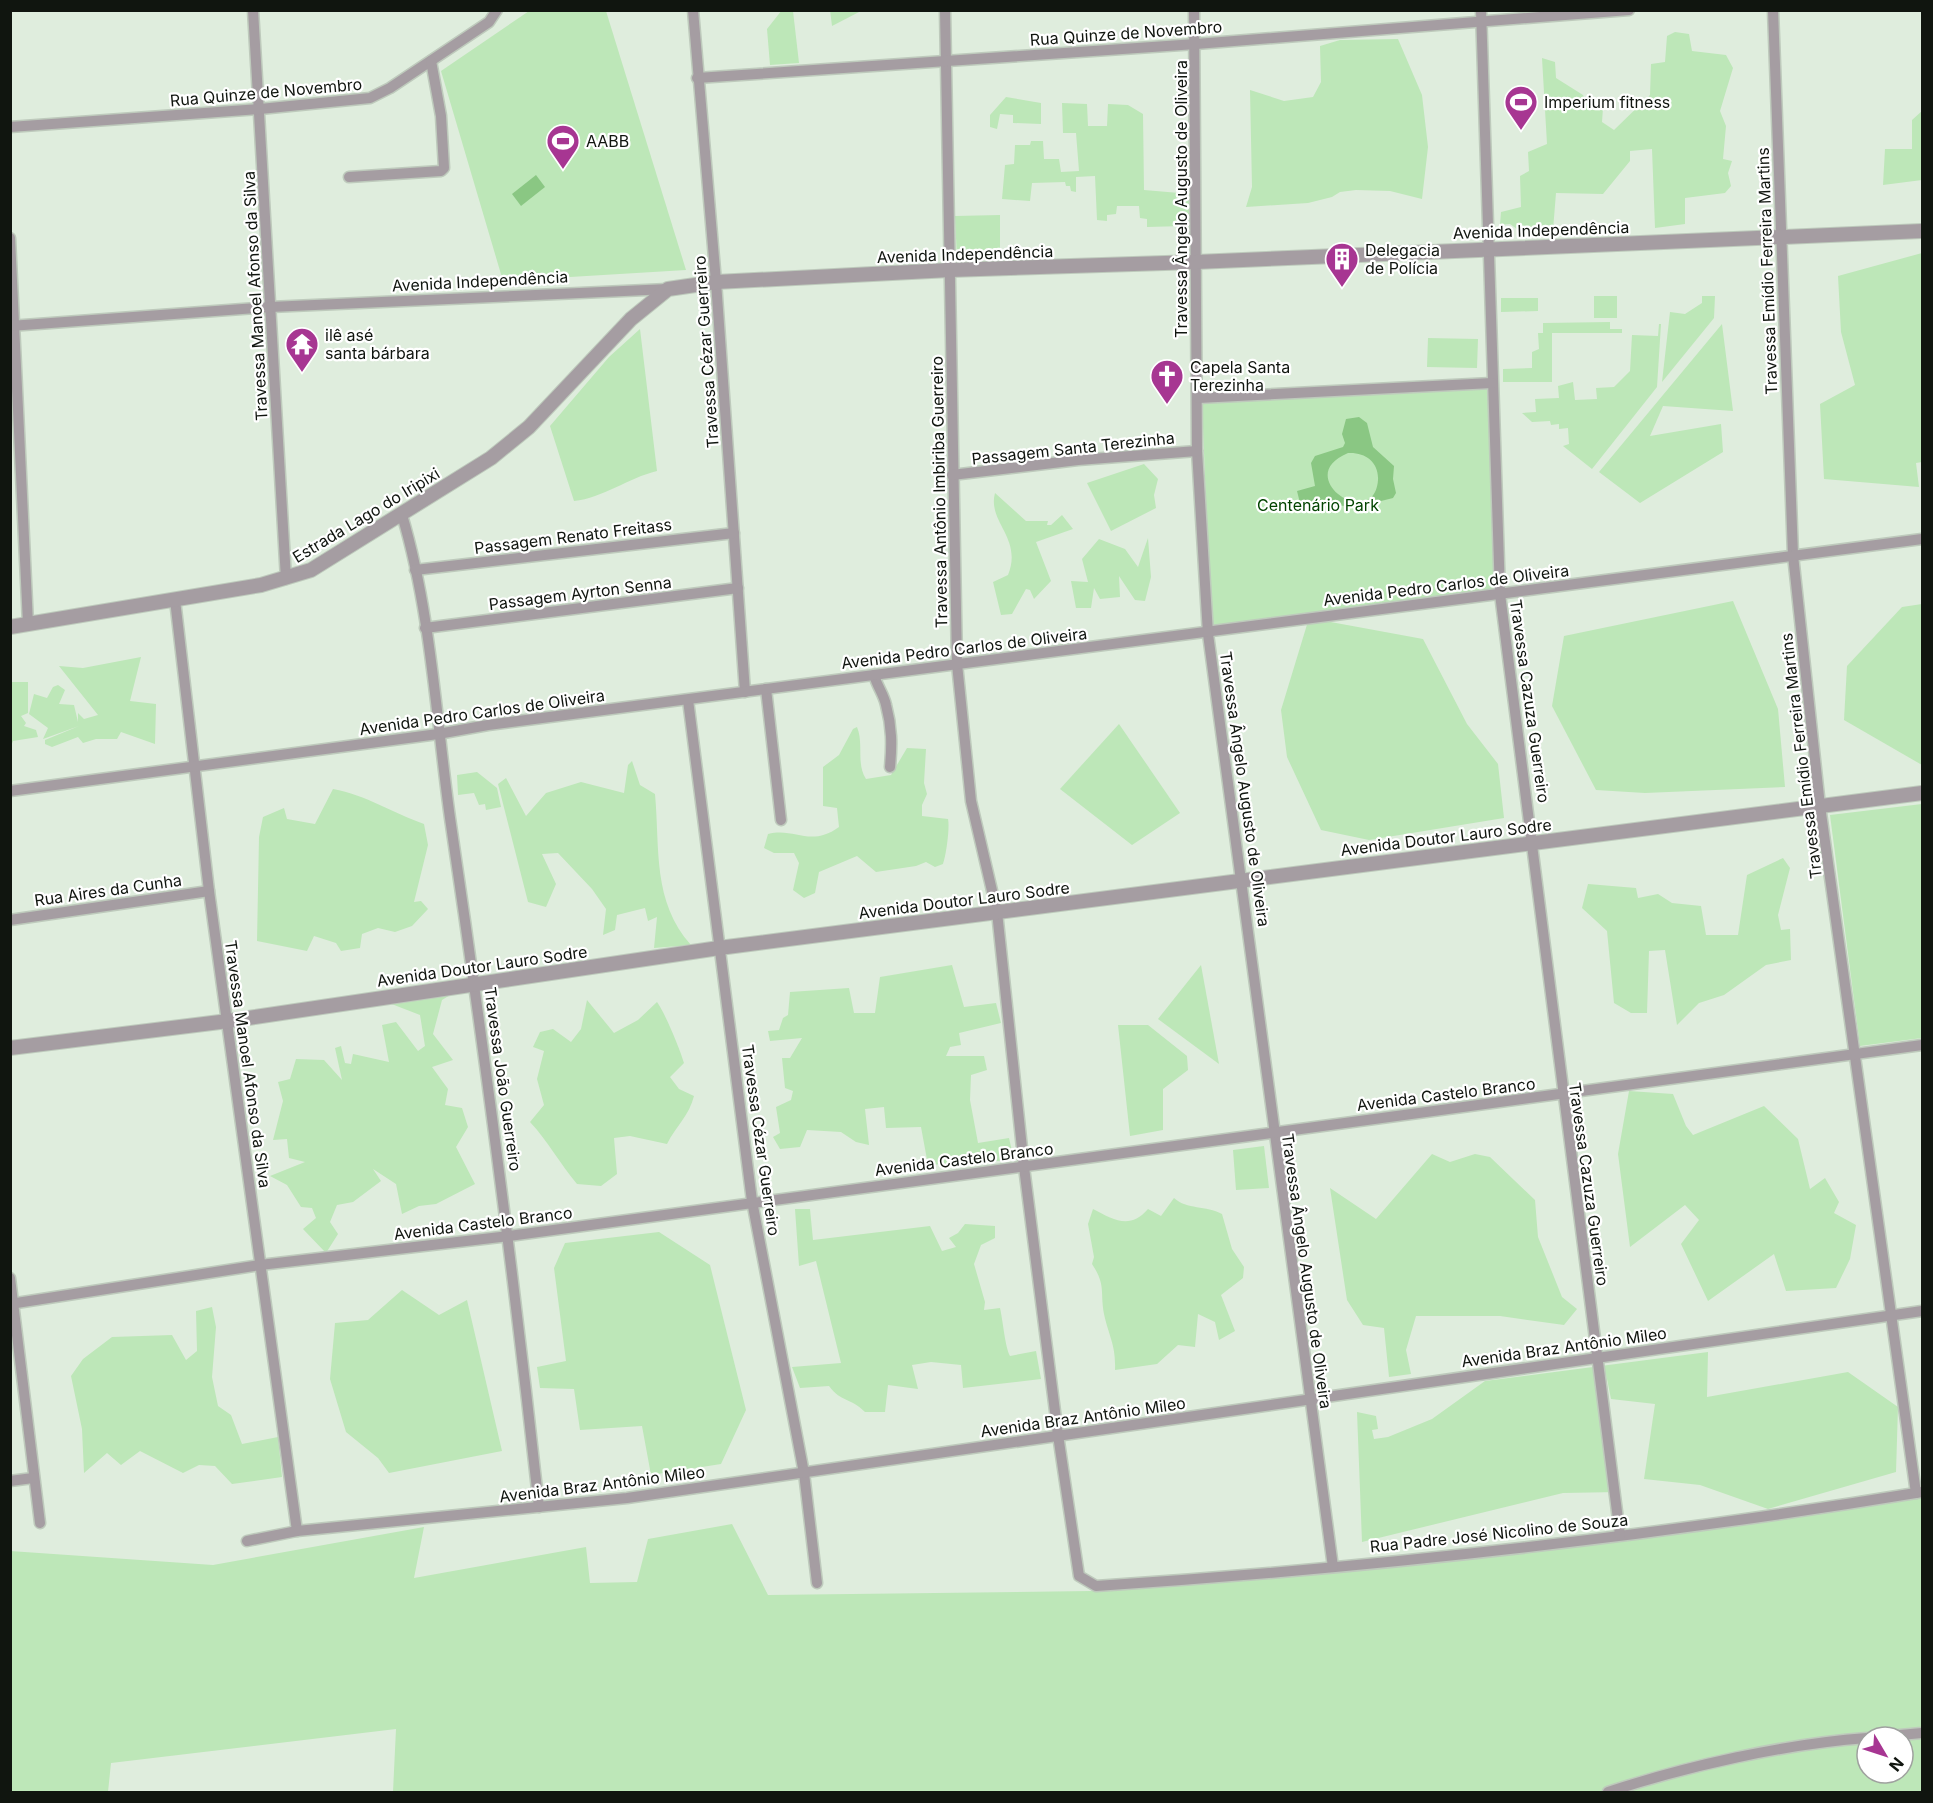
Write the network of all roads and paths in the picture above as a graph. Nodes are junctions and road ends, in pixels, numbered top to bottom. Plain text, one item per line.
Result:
1 (253, 10) edge
2 (497, 10) edge
3 (693, 10) edge
4 (945, 10) edge
5 (1194, 10) edge
6 (1629, 10) edge
7 (1773, 10) edge
8 (1481, 16) edge
9 (1196, 44) junction
10 (431, 61) junction
11 (948, 61) junction
12 (697, 78) junction
13 (260, 109) junction
14 (10, 128) edge
15 (349, 177) dead end
16 (1923, 231) edge
17 (1779, 237) junction
18 (10, 238) edge
19 (1488, 249) junction
20 (1196, 262) junction
21 (950, 270) junction
22 (716, 282) junction
23 (668, 289) junction
24 (270, 307) junction
25 (13, 325) edge
26 (1492, 383) junction
27 (1198, 398) junction
28 (1197, 451) junction
29 (952, 475) junction
30 (402, 515) junction
31 (734, 533) junction
32 (1923, 539) edge
33 (1793, 555) junction
34 (415, 570) junction
35 (286, 579) junction
36 (738, 588) junction
37 (1500, 594) junction
38 (175, 600) junction
39 (28, 624) junction
40 (10, 627) edge
41 (425, 628) junction
42 (1208, 634) junction
43 (957, 664) junction
44 (874, 675) junction
45 (766, 689) junction
46 (745, 692) junction
47 (688, 700) junction
48 (438, 734) junction
49 (193, 767) junction
50 (890, 767) dead end
51 (10, 791) edge
52 (1923, 793) edge
53 (1820, 806) junction
54 (781, 820) dead end
55 (1534, 842) junction
56 (1243, 879) junction
57 (209, 891) junction
58 (998, 912) junction
59 (10, 920) edge
60 (719, 948) junction
61 (475, 983) junction
62 (228, 1021) junction
63 (1923, 1046) edge
64 (10, 1048) edge
65 (1854, 1054) junction
66 (1562, 1094) junction
67 (1273, 1131) junction
68 (1024, 1167) junction
69 (752, 1201) junction
70 (509, 1236) junction
71 (260, 1266) junction
72 (10, 1278) edge
73 (12, 1304) edge
74 (1923, 1311) edge
75 (1893, 1315) junction
76 (1598, 1357) junction
77 (1309, 1399) junction
78 (1058, 1435) junction
79 (804, 1473) junction
80 (33, 1478) junction
81 (10, 1481) edge
82 (1919, 1493) edge
83 (539, 1507) junction
84 (40, 1523) dead end
85 (297, 1531) junction
86 (1620, 1535) junction
87 (247, 1541) dead end
88 (1333, 1567) junction
89 (1079, 1576) joint
90 (817, 1583) dead end
91 (1855, 1739) edge
92 (1608, 1792) edge

1 - 13 street, Travessa Manoel Afonso da Silva
2 - 10 street, Rua Quinze de Novembro
3 - 12 street, Travessa Cézar Guerreiro
4 - 11 street, Travessa Antônio Imbiriba Guerreiro
5 - 9 street, Travessa Ângelo Augusto de Oliveira
6 - 8 street, Rua Quinze de Novembro
7 - 17 street, Travessa Emídio Ferreira Martins
8 - 9 street, Rua Quinze de Novembro
8 - 19 street, Travessa Cazuza Guerreiro
9 - 11 street, Rua Quinze de Novembro
9 - 20 street, Travessa Ângelo Augusto de Oliveira
10 - 13 street, Rua Quinze de Novembro
10 - 15 street
11 - 12 street, Rua Quinze de Novembro
11 - 21 street, Travessa Antônio Imbiriba Guerreiro
12 - 22 street, Travessa Cézar Guerreiro
13 - 14 street, Rua Quinze de Novembro
13 - 24 street, Travessa Manoel Afonso da Silva
16 - 17 street, Avenida Independência
17 - 19 street, Avenida Independência
17 - 33 street, Travessa Emídio Ferreira Martins
18 - 25 street
19 - 20 street, Avenida Independência
19 - 26 street, Travessa Cazuza Guerreiro
20 - 21 street, Avenida Independência
20 - 27 street, Travessa Ângelo Augusto de Oliveira
21 - 22 street, Avenida Independência
21 - 29 street, Travessa Antônio Imbiriba Guerreiro
22 - 23 street, Avenida Independência
22 - 31 street, Travessa Cézar Guerreiro
23 - 24 street, Avenida Independência
23 - 30 street, Estrada Lago do Iripixi
24 - 25 street, Avenida Independência
24 - 35 street, Travessa Manoel Afonso da Silva
25 - 39 street
26 - 27 street
26 - 37 street, Travessa Cazuza Guerreiro
27 - 28 street, Travessa Ângelo Augusto de Oliveira
28 - 29 street, Passagem Santa Terezinha
28 - 42 street, Travessa Ângelo Augusto de Oliveira
29 - 43 street, Travessa Antônio Imbiriba Guerreiro
30 - 34 street, Travessa João Guerreiro
30 - 35 street, Estrada Lago do Iripixi
31 - 34 street, Passagem Renato Freitass
31 - 36 street, Travessa Cézar Guerreiro
32 - 33 street, Avenida Pedro Carlos de Oliveira
33 - 37 street, Avenida Pedro Carlos de Oliveira
33 - 53 street, Travessa Emídio Ferreira Martins
34 - 41 street, Travessa João Guerreiro
35 - 38 street, Estrada Lago do Iripixi
36 - 41 street, Passagem Ayrton Senna
36 - 46 street, Travessa Cézar Guerreiro
37 - 42 street, Avenida Pedro Carlos de Oliveira
37 - 55 street, Travessa Cazuza Guerreiro
38 - 39 street, Estrada Lago do Iripixi
38 - 49 street, Travessa Manoel Afonso da Silva
39 - 40 street, Estrada Lago do Iripixi
41 - 48 street, Travessa João Guerreiro
42 - 43 street, Avenida Pedro Carlos de Oliveira
42 - 56 street, Travessa Ângelo Augusto de Oliveira
43 - 44 street, Avenida Pedro Carlos de Oliveira
43 - 58 street, Travessa Antônio Imbiriba Guerreiro
44 - 45 street, Avenida Pedro Carlos de Oliveira
44 - 50 street
45 - 46 street, Avenida Pedro Carlos de Oliveira
45 - 54 street
46 - 47 street, Avenida Pedro Carlos de Oliveira
47 - 48 street, Avenida Pedro Carlos de Oliveira
47 - 60 street, Travessa Cézar Guerreiro
48 - 49 street, Avenida Pedro Carlos de Oliveira
48 - 61 street, Travessa João Guerreiro
49 - 51 street, Avenida Pedro Carlos de Oliveira
49 - 57 street, Travessa Manoel Afonso da Silva
52 - 53 street, Avenida Doutor Lauro Sodre
53 - 55 street, Avenida Doutor Lauro Sodre
53 - 65 street, Travessa Emídio Ferreira Martins
55 - 56 street, Avenida Doutor Lauro Sodre
55 - 66 street, Travessa Cazuza Guerreiro
56 - 58 street, Avenida Doutor Lauro Sodre
56 - 67 street, Travessa Ângelo Augusto de Oliveira
57 - 59 street, Rua Aires da Cunha
57 - 62 street, Travessa Manoel Afonso da Silva
58 - 60 street, Avenida Doutor Lauro Sodre
58 - 68 street, Travessa Antônio Imbiriba Guerreiro
60 - 61 street, Avenida Doutor Lauro Sodre
60 - 69 street, Travessa Cézar Guerreiro
61 - 62 street, Avenida Doutor Lauro Sodre
61 - 70 street, Travessa João Guerreiro
62 - 64 street, Avenida Doutor Lauro Sodre
62 - 71 street, Travessa Manoel Afonso da Silva
63 - 65 street, Avenida Castelo Branco
65 - 66 street, Avenida Castelo Branco
65 - 75 street, Travessa Emídio Ferreira Martins
66 - 67 street, Avenida Castelo Branco
66 - 76 street, Travessa Cazuza Guerreiro
67 - 68 street, Avenida Castelo Branco
67 - 77 street, Travessa Ângelo Augusto de Oliveira
68 - 69 street, Avenida Castelo Branco
68 - 78 street, Travessa Antônio Imbiriba Guerreiro
69 - 70 street, Avenida Castelo Branco
69 - 79 street, Travessa Cézar Guerreiro
70 - 71 street, Avenida Castelo Branco
70 - 83 street, Travessa João Guerreiro
71 - 73 street, Avenida Castelo Branco
71 - 85 street, Travessa Manoel Afonso da Silva
72 - 73 street
73 - 80 street
74 - 75 street, Avenida Braz Antônio Mileo
75 - 76 street, Avenida Braz Antônio Mileo
75 - 82 street, Travessa Emídio Ferreira Martins
76 - 77 street, Avenida Braz Antônio Mileo
76 - 86 street, Travessa Cazuza Guerreiro
77 - 78 street, Avenida Braz Antônio Mileo
77 - 88 street, Travessa Ângelo Augusto de Oliveira
78 - 79 street, Avenida Braz Antônio Mileo
78 - 89 street, Travessa Antônio Imbiriba Guerreiro
79 - 83 street, Avenida Braz Antônio Mileo
79 - 90 street, Travessa Cézar Guerreiro
80 - 81 street
80 - 84 street
82 - 86 street, Rua Padre José Nicolino de Souza
83 - 85 street, Avenida Braz Antônio Mileo
85 - 87 street, Avenida Braz Antônio Mileo
86 - 88 street, Rua Padre José Nicolino de Souza
88 - 89 street, Rua Padre José Nicolino de Souza
91 - 92 street

